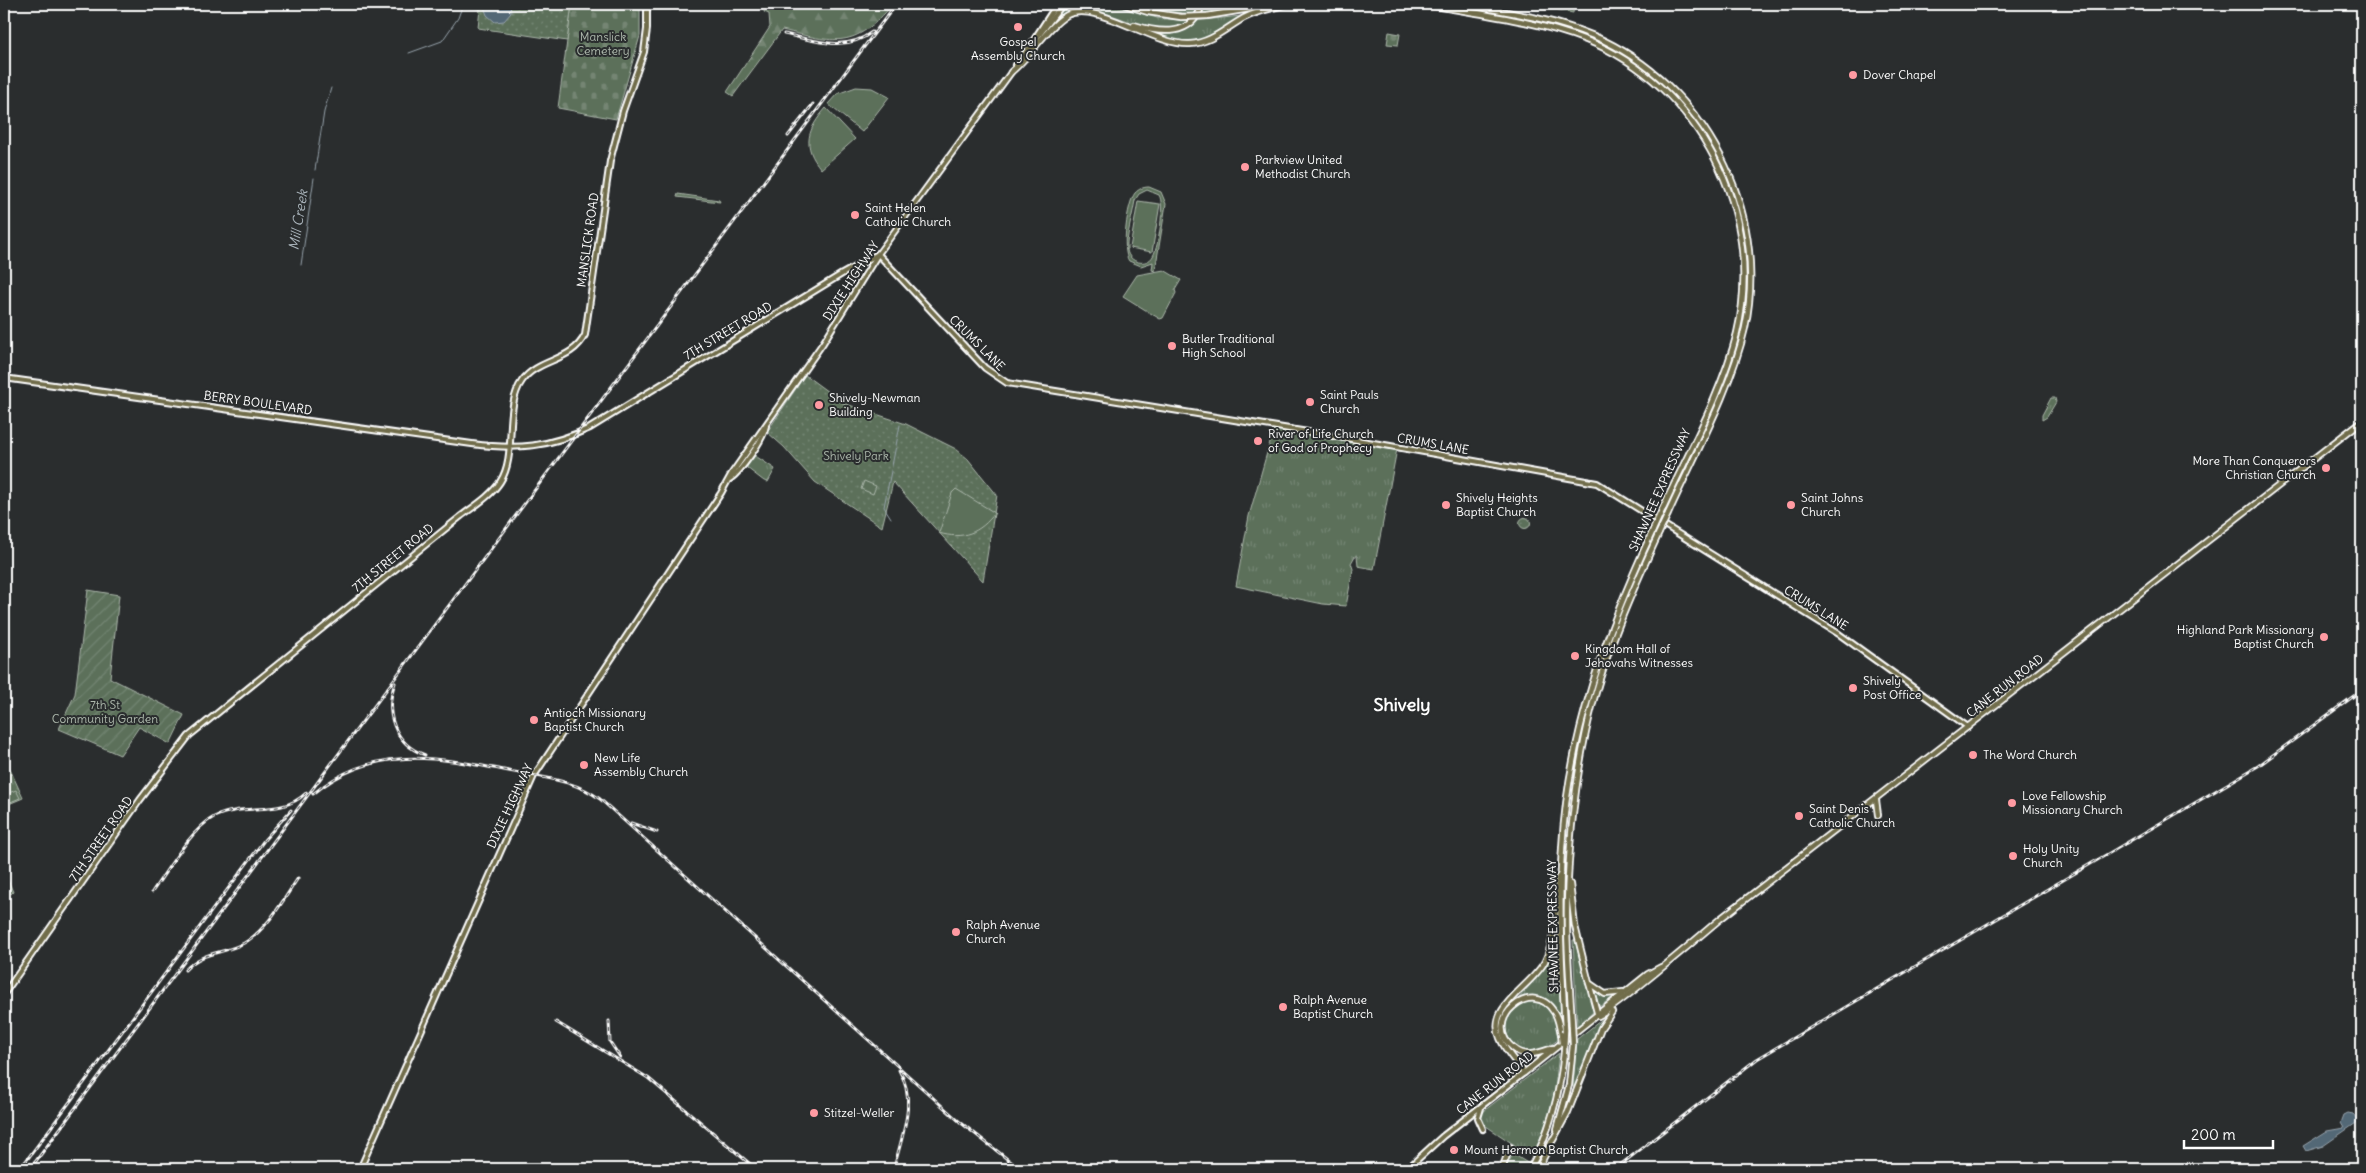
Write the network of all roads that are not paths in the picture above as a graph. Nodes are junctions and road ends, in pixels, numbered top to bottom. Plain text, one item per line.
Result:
1 (646, 4) edge
2 (1057, 4) edge
3 (1063, 4) edge
4 (1123, 4) edge
5 (1202, 4) edge
6 (1283, 4) edge
7 (1288, 4) edge
8 (1424, 4) edge
9 (1462, 4) edge
10 (1118, 20) junction
11 (1026, 52) junction
12 (1011, 72) junction
13 (878, 254) junction
14 (4, 378) edge
15 (2362, 421) edge
16 (509, 448) junction
17 (1968, 727) junction
18 (1876, 800) junction
19 (1878, 815) dead end
20 (1561, 874) junction
21 (1569, 882) junction
22 (1661, 967) junction
23 (1589, 982) junction
24 (1629, 990) junction
25 (4, 994) edge
26 (1622, 1001) junction
27 (1598, 1016) junction
28 (1556, 1047) junction
29 (1564, 1052) junction
30 (1524, 1073) junction
31 (1482, 1106) junction
32 (1483, 1129) dead end
33 (1553, 1140) junction
34 (1510, 1147) dead end
35 (360, 1169) edge
36 (1407, 1169) edge
37 (1502, 1169) edge
38 (1530, 1169) edge
39 (1538, 1169) edge

1 - 16 main road, MANSLICK ROAD
2 - 11 main road, DIXIE HIGHWAY
3 - 11 main road, DIXIE HIGHWAY
4 - 6 highway, bridge
5 - 10 highway
7 - 10 highway
8 - 20 highway, SHAWNEE EXPRESSWAY, bridge
9 - 21 highway, SHAWNEE EXPRESSWAY, bridge
10 - 12 highway
11 - 12 main road, DIXIE HIGHWAY
12 - 13 main road, DIXIE HIGHWAY
13 - 16 main road, 7TH STREET ROAD
13 - 17 main road, CRUMS LANE
13 - 35 main road, DIXIE HIGHWAY
14 - 16 main road, BERRY BOULEVARD
15 - 17 highway, CANE RUN ROAD
16 - 25 main road, 7TH STREET ROAD
17 - 18 highway, CANE RUN ROAD
18 - 19 highway
18 - 22 highway, CANE RUN ROAD
20 - 29 highway, SHAWNEE EXPRESSWAY, bridge
20 - 30 highway
21 - 23 highway
21 - 33 highway, SHAWNEE EXPRESSWAY, bridge
22 - 24 highway, CANE RUN ROAD
22 - 26 highway, CANE RUN ROAD
23 - 24 highway
23 - 27 highway
24 - 27 highway, CANE RUN ROAD
26 - 27 highway, CANE RUN ROAD
26 - 33 highway
27 - 28 highway, CANE RUN ROAD
28 - 29 highway, bridge
28 - 30 highway, CANE RUN ROAD
29 - 38 highway, SHAWNEE EXPRESSWAY
30 - 31 main road, CANE RUN ROAD
31 - 32 main road
31 - 36 main road, CANE RUN ROAD
33 - 39 highway, SHAWNEE EXPRESSWAY
34 - 37 highway

